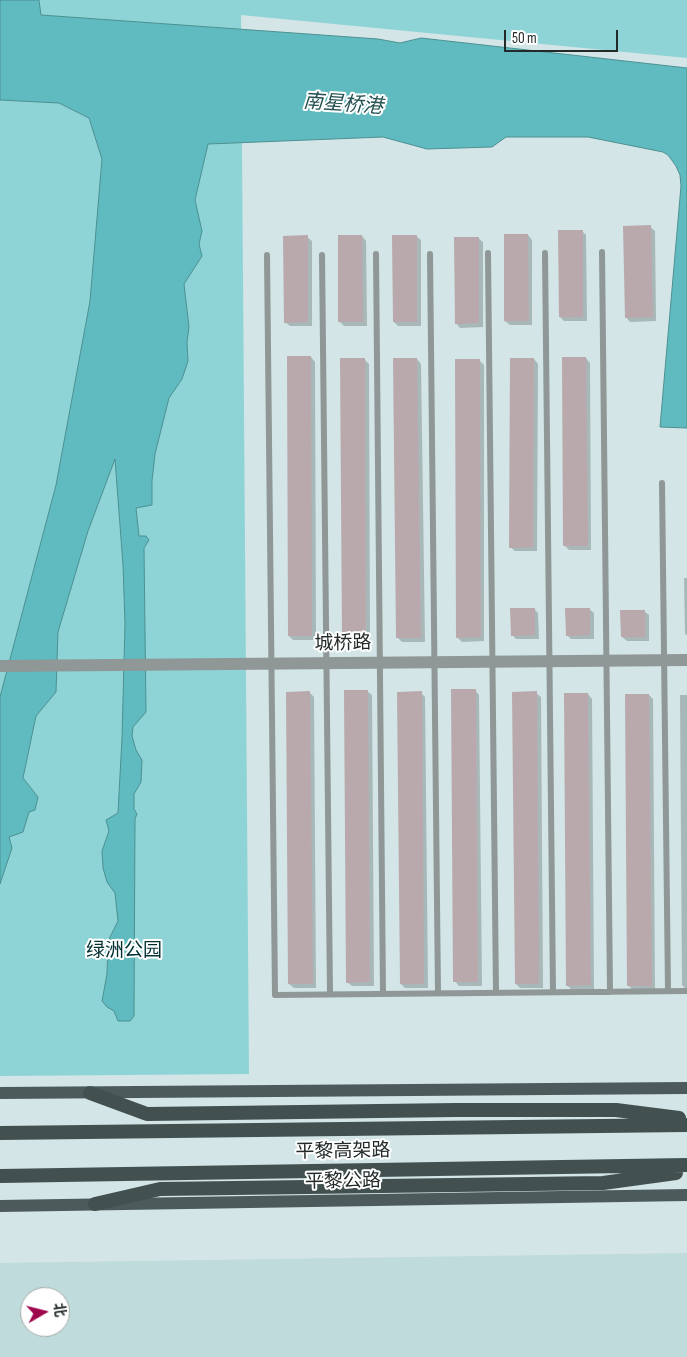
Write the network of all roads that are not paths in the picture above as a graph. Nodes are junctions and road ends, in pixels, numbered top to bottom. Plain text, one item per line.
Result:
1 (602, 252) dead end
2 (488, 253) dead end
3 (545, 253) dead end
4 (376, 254) dead end
5 (430, 254) dead end
6 (322, 255) dead end
7 (267, 256) dead end
8 (662, 483) dead end
9 (664, 660) junction
10 (687, 660) edge
11 (549, 661) junction
12 (606, 661) junction
13 (434, 662) junction
14 (492, 662) junction
15 (326, 663) junction
16 (380, 663) junction
17 (272, 664) junction
18 (0, 666) edge
19 (668, 991) junction
20 (687, 991) edge
21 (553, 992) junction
22 (610, 992) junction
23 (438, 993) junction
24 (496, 993) junction
25 (330, 994) junction
26 (383, 994) junction
27 (687, 1088) edge
28 (0, 1093) edge
29 (90, 1093) junction
30 (687, 1118) edge
31 (687, 1125) edge
32 (0, 1133) edge
33 (687, 1165) edge
34 (687, 1171) edge
35 (0, 1176) edge
36 (687, 1195) edge
37 (95, 1204) junction
38 (0, 1206) edge

1 - 12 lane
2 - 14 lane
3 - 11 lane
4 - 16 lane
5 - 13 lane
6 - 15 lane
7 - 17 lane
8 - 9 lane
9 - 10 street, 城桥路
9 - 12 street, 城桥路
9 - 19 lane
11 - 12 street, 城桥路
11 - 14 street, 城桥路
11 - 21 lane
12 - 22 lane
13 - 14 street, 城桥路
13 - 16 street, 城桥路
13 - 23 lane
14 - 24 lane
15 - 16 street, 城桥路
15 - 17 street, 城桥路
15 - 25 lane
16 - 26 lane
17 - 18 street, 城桥路
17 - 25 lane
19 - 20 lane
19 - 22 lane
21 - 22 lane
21 - 24 lane
23 - 24 lane
23 - 26 lane
25 - 26 lane
27 - 29 main road
28 - 29 main road
29 - 30 highway
31 - 32 highway, 平黎高架路
33 - 35 highway, 平黎高架路
34 - 37 highway
36 - 37 main road, 平黎公路
37 - 38 main road, 平黎公路

